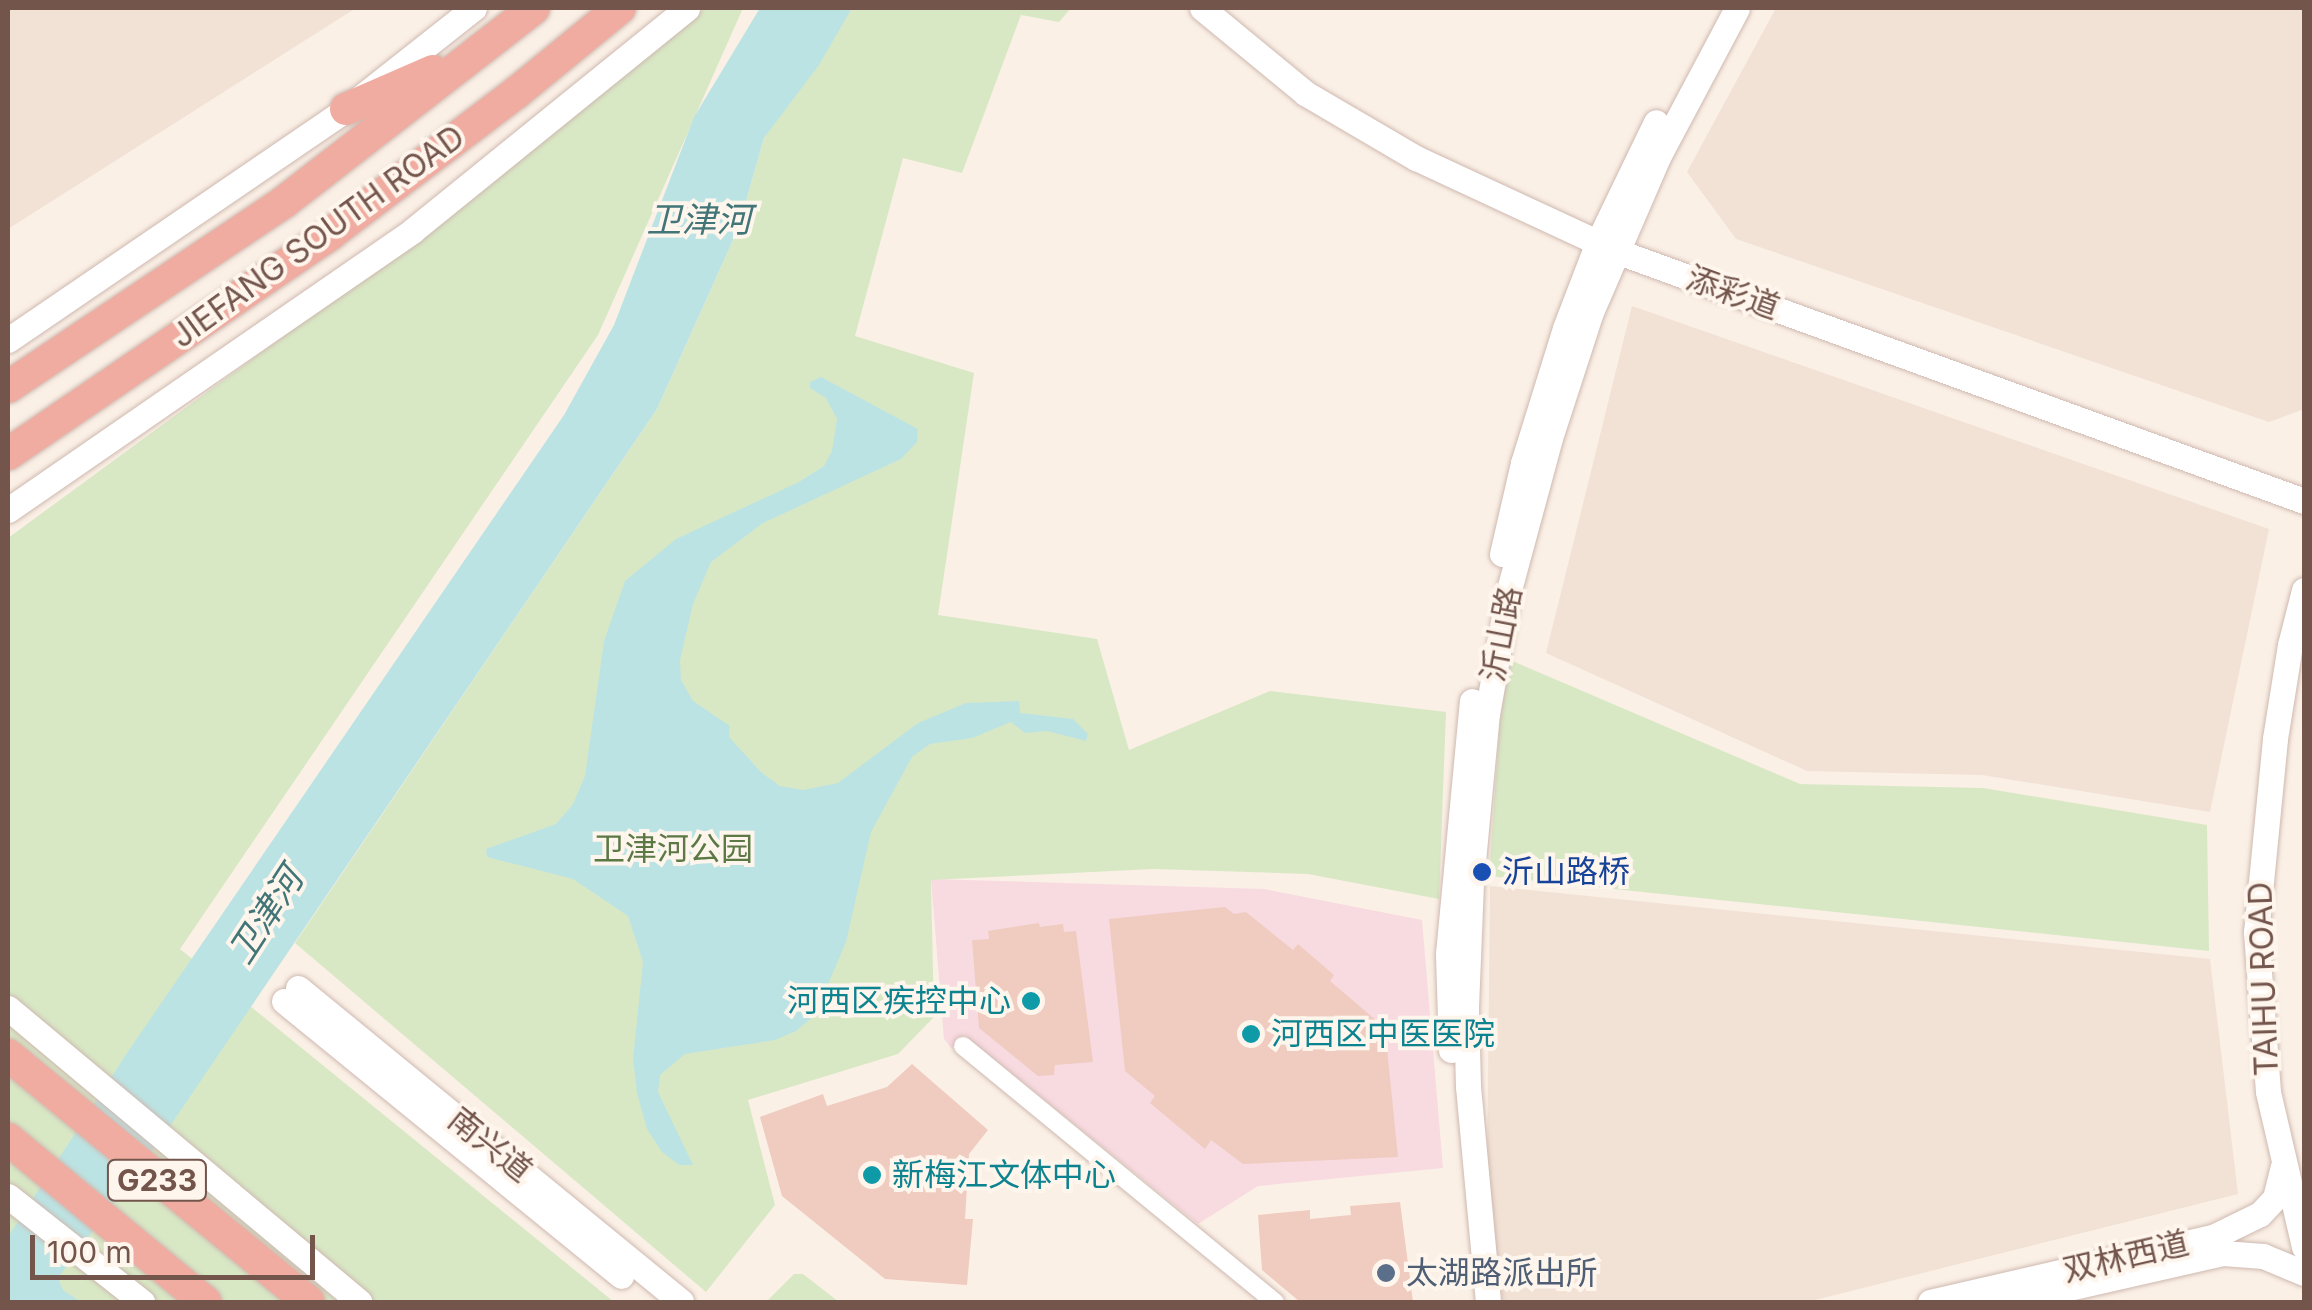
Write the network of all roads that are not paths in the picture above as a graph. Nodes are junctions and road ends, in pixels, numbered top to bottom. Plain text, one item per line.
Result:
1 (474, 8) edge
2 (534, 8) edge
3 (620, 8) edge
4 (687, 8) edge
5 (1202, 8) edge
6 (1717, 8) edge
7 (1737, 8) edge
8 (478, 52) junction
9 (346, 109) junction
10 (1607, 247) junction
11 (8, 340) edge
12 (8, 387) edge
13 (8, 454) edge
14 (2304, 502) edge
15 (8, 510) edge
16 (2304, 590) edge
17 (8, 1008) edge
18 (963, 1046) dead end
19 (8, 1055) edge
20 (8, 1138) edge
21 (2284, 1162) junction
22 (11, 1199) edge
23 (2304, 1247) edge
24 (2304, 1273) edge
25 (142, 1302) edge
26 (205, 1302) edge
27 (310, 1302) edge
28 (359, 1302) edge
29 (654, 1302) edge
30 (681, 1302) edge
31 (1274, 1302) edge
32 (1471, 1302) edge
33 (1488, 1302) edge
34 (1930, 1302) edge
35 (2007, 1302) edge

1 - 9 street
2 - 8 highway, JIEFANG SOUTH ROAD
3 - 13 highway, JIEFANG SOUTH ROAD
4 - 15 street
5 - 10 street, 添彩道
6 - 10 street, 沂山路
7 - 10 street, 沂山路
8 - 9 highway
8 - 12 highway, JIEFANG SOUTH ROAD
9 - 11 street
10 - 14 street, 添彩道
10 - 32 street, 沂山路
10 - 33 street, 沂山路
16 - 21 street, TAIHU ROAD
17 - 28 street
18 - 31 street
19 - 27 highway, G233
20 - 26 highway, G233
21 - 23 street, TAIHU ROAD
21 - 34 street, 双林西道
22 - 25 street
24 - 35 street, 双林西道
29 - 30 street, 南兴道

